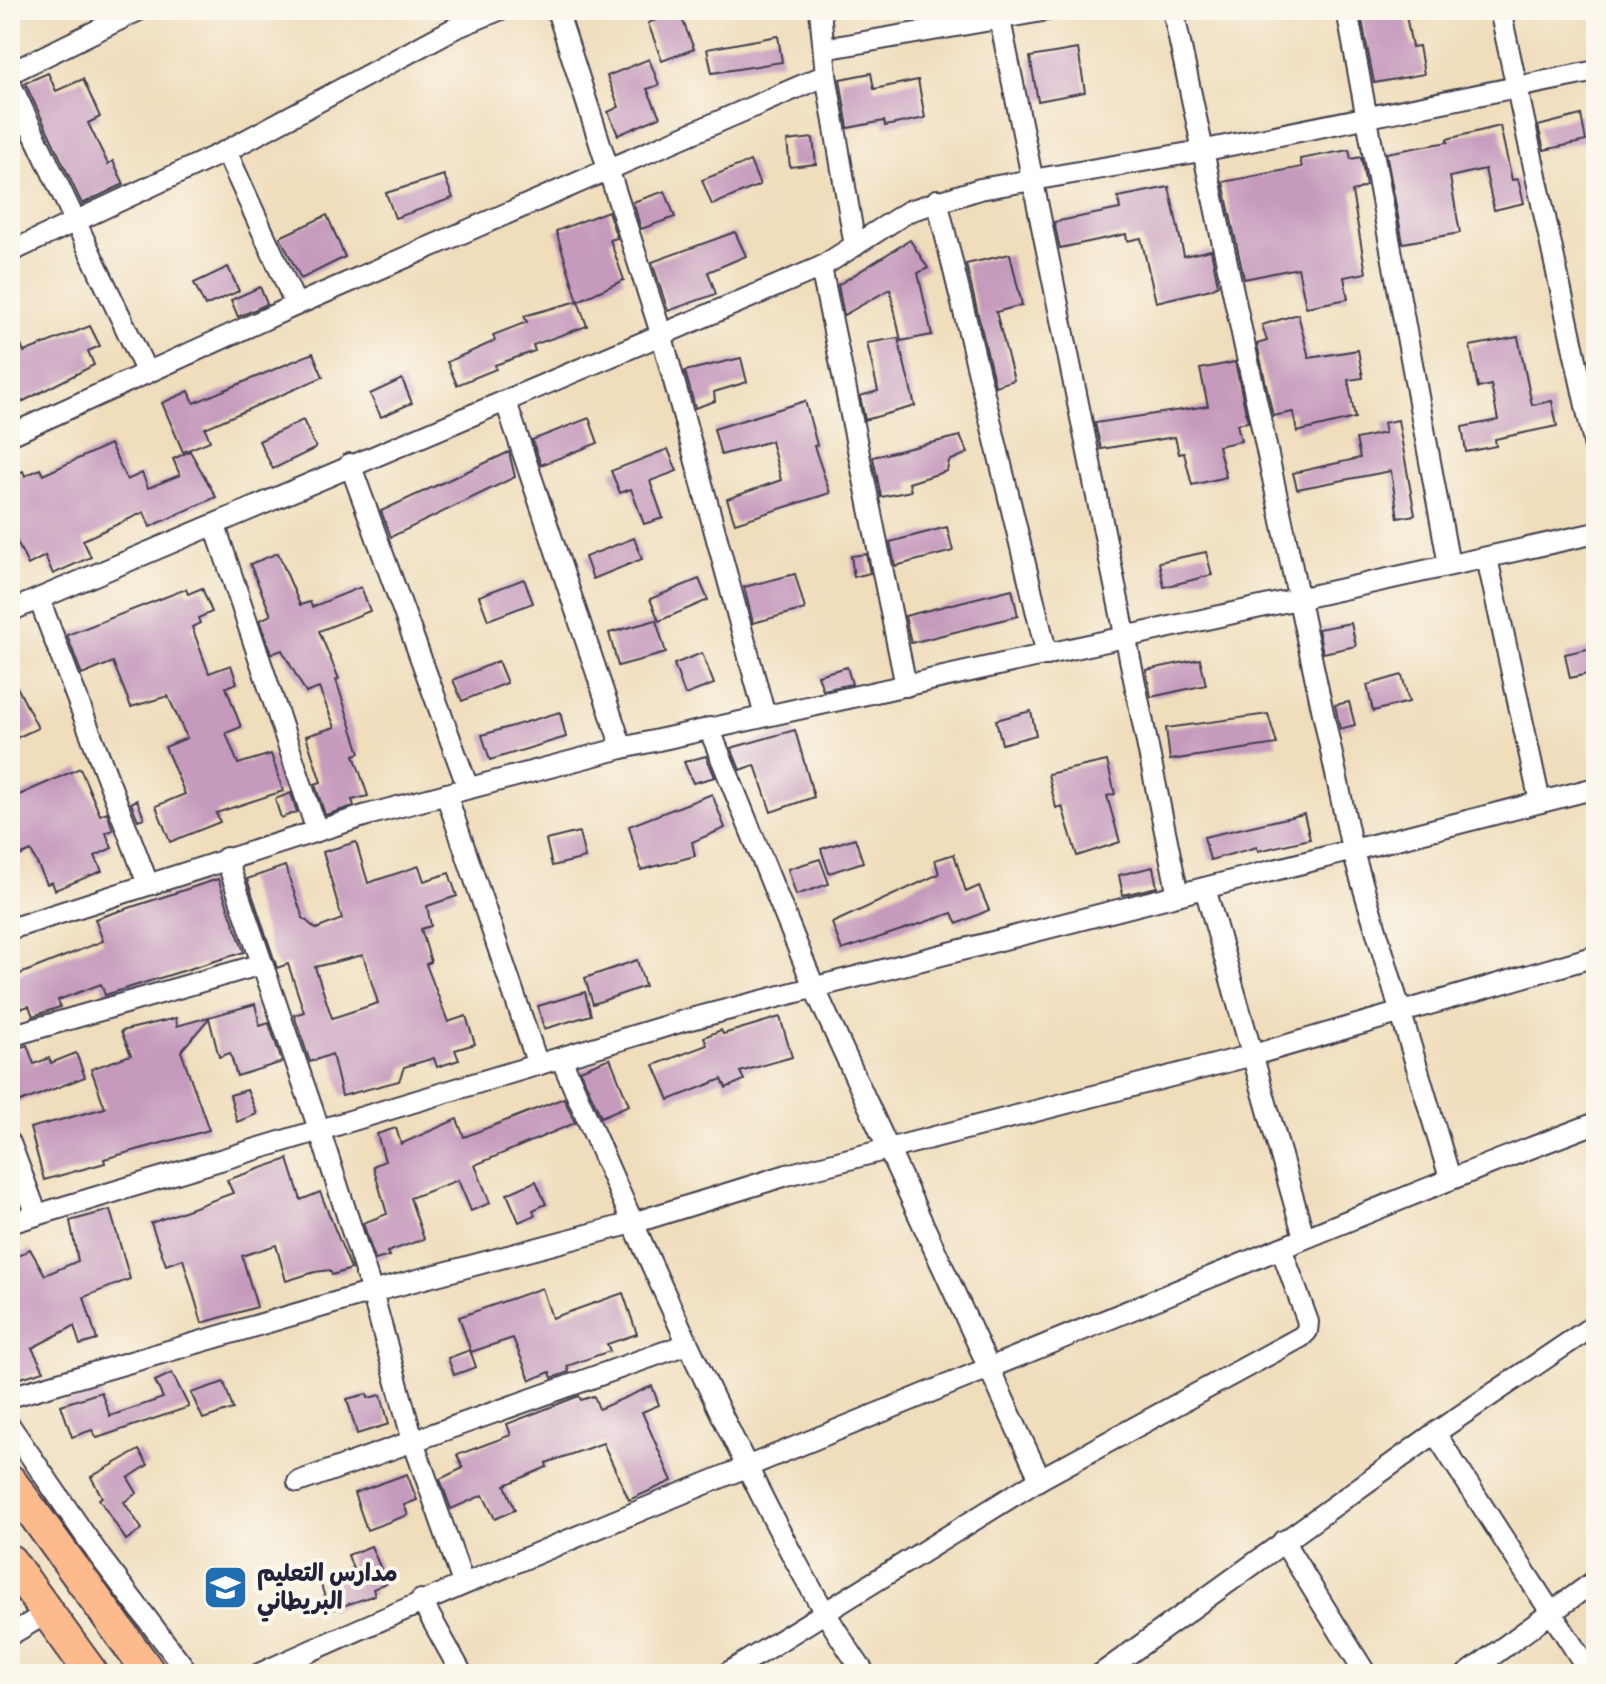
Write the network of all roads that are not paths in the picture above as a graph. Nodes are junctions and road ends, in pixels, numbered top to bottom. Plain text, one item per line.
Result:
1 (139, 10) edge
2 (499, 10) edge
3 (557, 10) edge
4 (820, 10) edge
5 (1048, 10) edge
6 (1173, 10) edge
7 (1347, 10) edge
8 (1500, 10) edge
9 (999, 14) edge
10 (452, 19) edge
11 (824, 49) junction
12 (1596, 71) edge
13 (10, 73) edge
14 (826, 75) junction
15 (10, 83) edge
16 (1517, 86) junction
17 (1366, 118) junction
18 (226, 151) junction
19 (1201, 151) junction
20 (610, 168) junction
21 (1032, 179) junction
22 (937, 200) junction
23 (75, 224) junction
24 (855, 246) junction
25 (10, 252) edge
26 (821, 267) junction
27 (296, 305) junction
28 (661, 333) junction
29 (147, 373) junction
30 (506, 402) junction
31 (10, 435) edge
32 (1596, 452) edge
33 (350, 464) junction
34 (215, 526) junction
35 (1596, 533) edge
36 (1487, 558) junction
37 (1449, 565) junction
38 (1298, 598) junction
39 (39, 599) junction
40 (10, 611) edge
41 (1127, 637) junction
42 (1047, 655) junction
43 (906, 686) junction
44 (765, 716) junction
45 (709, 728) junction
46 (622, 748) junction
47 (468, 788) junction
48 (1596, 788) edge
49 (446, 794) junction
50 (1540, 802) junction
51 (317, 831) junction
52 (1352, 849) junction
53 (226, 858) junction
54 (148, 884) junction
55 (1205, 888) junction
56 (1178, 895) junction
57 (10, 929) edge
58 (1596, 956) edge
59 (262, 964) junction
60 (814, 987) junction
61 (1400, 1014) junction
62 (10, 1036) edge
63 (1253, 1055) junction
64 (561, 1058) junction
65 (538, 1065) junction
66 (1596, 1123) edge
67 (319, 1129) junction
68 (10, 1143) edge
69 (887, 1152) junction
70 (1450, 1178) junction
71 (37, 1215) junction
72 (10, 1223) edge
73 (633, 1223) junction
74 (1304, 1237) junction
75 (1281, 1248) junction
76 (372, 1292) junction
77 (1596, 1324) edge
78 (687, 1344) junction
79 (987, 1369) junction
80 (10, 1397) edge
81 (10, 1426) edge
82 (1435, 1433) junction
83 (413, 1441) junction
84 (746, 1464) junction
85 (1040, 1479) junction
86 (10, 1481) edge
87 (298, 1482) dead end
88 (1283, 1541) junction
89 (10, 1561) edge
90 (1596, 1580) edge
91 (463, 1583) junction
92 (421, 1600) junction
93 (47, 1613) junction
94 (1551, 1614) junction
95 (823, 1615) junction
96 (10, 1635) edge
97 (92, 1674) edge
98 (150, 1674) edge
99 (189, 1674) edge
100 (259, 1674) edge
101 (462, 1674) edge
102 (726, 1674) edge
103 (865, 1674) edge
104 (1101, 1674) edge
105 (1366, 1674) edge
106 (1467, 1674) edge
107 (1591, 1674) edge

1 - 13 street
2 - 10 street
3 - 20 street
4 - 11 street
5 - 9 street
6 - 19 street
7 - 17 street
8 - 16 street
9 - 11 street
9 - 21 street
10 - 18 street
11 - 14 street
12 - 16 street
14 - 20 street
14 - 24 street
15 - 23 street
16 - 17 street
16 - 32 street
17 - 19 street
17 - 37 street
18 - 23 street
18 - 27 street
19 - 21 street
19 - 38 street
20 - 27 street
20 - 28 street
21 - 22 street
21 - 41 street
22 - 24 street
22 - 42 street
23 - 25 street
23 - 29 street
24 - 26 street
26 - 28 street
26 - 43 street
27 - 29 street
28 - 30 street
28 - 44 street
29 - 31 street
30 - 33 street
30 - 46 street
33 - 34 street
33 - 47 street
34 - 39 street
34 - 51 street
35 - 36 street
36 - 37 street
36 - 50 street
37 - 38 street
38 - 41 street
38 - 52 street
39 - 40 street
39 - 54 street
41 - 42 street
41 - 56 street
42 - 43 street
43 - 44 street
44 - 45 street
45 - 46 street
45 - 60 street
46 - 47 street
47 - 49 street
48 - 50 street
49 - 51 street
49 - 65 street
50 - 52 street
51 - 53 street
52 - 55 street
52 - 61 street
53 - 54 street
53 - 59 street
54 - 57 street
55 - 56 street
55 - 63 street
56 - 60 street
58 - 61 street
59 - 62 street
59 - 67 street
60 - 64 street
60 - 69 street
61 - 63 street
61 - 70 street
63 - 69 street
63 - 74 street
64 - 65 street
64 - 73 street
65 - 67 street
66 - 70 street
67 - 71 street
67 - 76 street
68 - 71 street
69 - 73 street
69 - 79 street
70 - 74 street
71 - 72 street
73 - 76 street
73 - 78 street
74 - 75 street
75 - 79 street
75 - 85 street
76 - 80 street
76 - 83 street
77 - 82 street
78 - 83 street
78 - 84 street
79 - 84 street
79 - 85 street
81 - 99 street
82 - 88 street
82 - 94 street
83 - 87 street
83 - 91 street
84 - 91 street
84 - 95 street
85 - 95 street
86 - 98 main road
88 - 104 street
88 - 105 street
89 - 93 main road
90 - 94 street
91 - 92 street
92 - 100 street
92 - 101 street
93 - 96 street
93 - 97 main road
94 - 106 street
94 - 107 street
95 - 102 street
95 - 103 street

